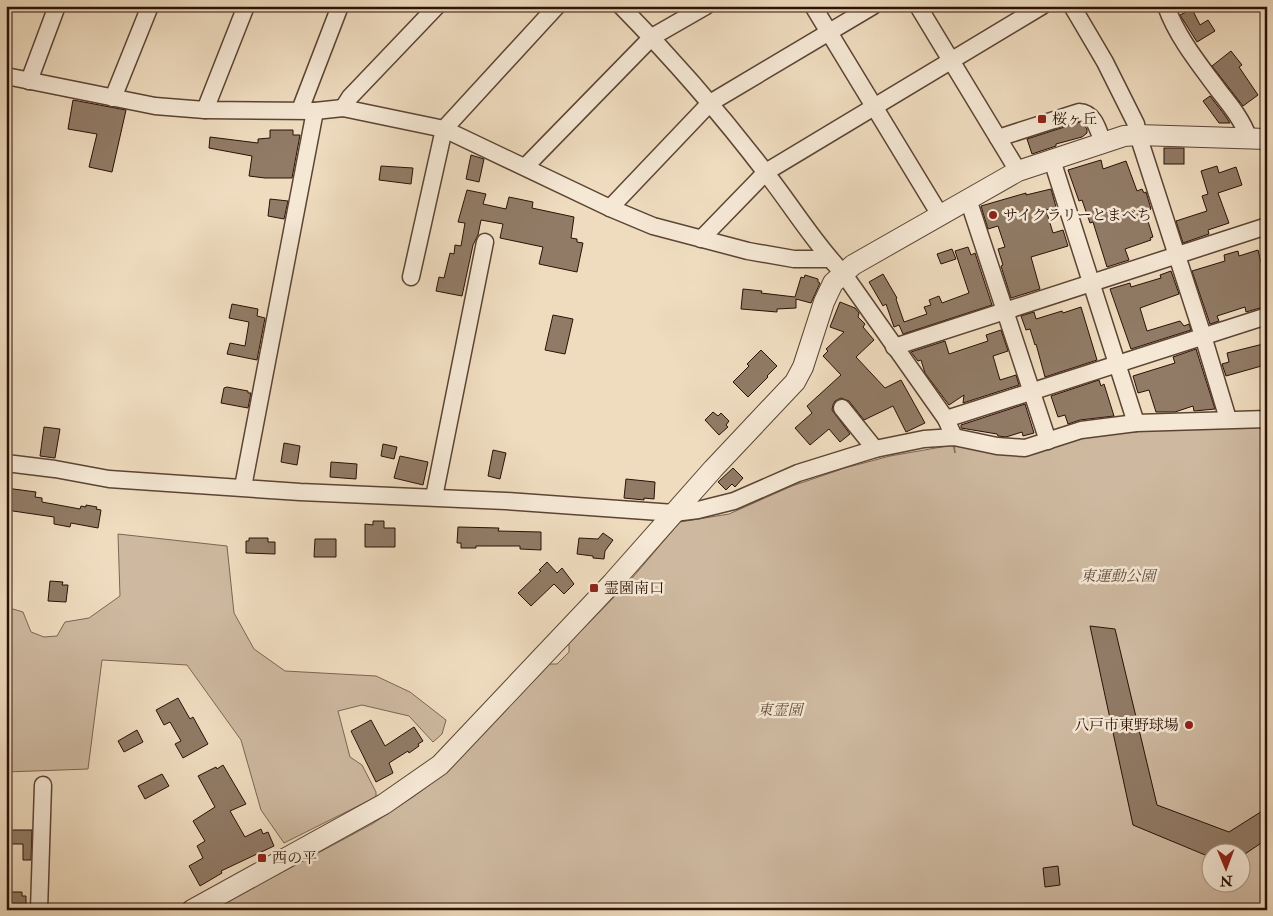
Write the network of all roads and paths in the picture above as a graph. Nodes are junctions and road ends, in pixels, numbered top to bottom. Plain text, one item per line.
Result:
1 (57, 6) edge
2 (150, 6) edge
3 (246, 6) edge
4 (340, 6) edge
5 (436, 6) edge
6 (557, 6) edge
7 (621, 6) edge
8 (706, 6) edge
9 (813, 6) edge
10 (873, 6) edge
11 (918, 6) edge
12 (1042, 6) edge
13 (1072, 6) edge
14 (1166, 6) edge
15 (828, 32) junction
16 (652, 38) junction
17 (950, 60) junction
18 (6, 76) edge
19 (29, 81) junction
20 (113, 98) junction
21 (710, 103) junction
22 (874, 106) junction
23 (343, 108) junction
24 (205, 110) junction
25 (308, 111) junction
26 (444, 129) junction
27 (1138, 135) junction
28 (998, 138) junction
29 (1258, 139) edge
30 (1103, 142) junction
31 (1052, 160) junction
32 (525, 167) junction
33 (1018, 171) junction
34 (766, 172) junction
35 (968, 199) junction
36 (610, 208) junction
37 (940, 215) junction
38 (1267, 226) edge
39 (702, 239) junction
40 (485, 242) dead end
41 (1177, 255) junction
42 (837, 266) junction
43 (411, 277) dead end
44 (1092, 282) junction
45 (1006, 310) junction
46 (1267, 316) edge
47 (1203, 336) junction
48 (894, 347) junction
49 (1117, 364) junction
50 (1033, 392) junction
51 (842, 408) dead end
52 (1267, 418) edge
53 (946, 419) junction
54 (1228, 419) junction
55 (1136, 424) junction
56 (954, 437) junction
57 (1048, 441) junction
58 (874, 449) junction
59 (6, 463) edge
60 (243, 487) junction
61 (434, 498) junction
62 (674, 513) junction
63 (43, 785) dead end
64 (39, 910) edge
65 (192, 910) edge

1 - 19 street
2 - 20 street
3 - 24 street
4 - 25 street
5 - 23 street
6 - 26 street
7 - 16 street
8 - 16 street
9 - 15 street
10 - 15 street
11 - 17 street
12 - 17 street
13 - 27 street
14 - 29 street
15 - 21 street
15 - 22 street
16 - 21 street
16 - 32 street
17 - 22 street
17 - 28 street
18 - 19 street
19 - 20 street
20 - 24 street
21 - 34 street
21 - 36 street
22 - 34 street
22 - 37 street
23 - 25 street
23 - 26 street
24 - 25 street
25 - 60 street
26 - 32 street
26 - 43 street
27 - 29 street
27 - 30 street
27 - 41 street
28 - 30 street
28 - 33 street
30 - 31 street
31 - 33 street
31 - 44 street
32 - 36 street
33 - 35 street
34 - 39 street
34 - 42 street
35 - 37 street
35 - 45 street
36 - 39 street
37 - 42 street
38 - 41 street
39 - 42 street
40 - 61 street
41 - 44 street
41 - 47 street
42 - 48 street
42 - 62 street
44 - 45 street
44 - 49 street
45 - 48 street
45 - 50 street
46 - 47 street
47 - 49 street
47 - 54 street
48 - 53 street
49 - 50 street
49 - 55 street
50 - 53 street
50 - 57 street
51 - 58 street
52 - 54 street
53 - 56 street
54 - 55 street
55 - 57 street
56 - 57 street
56 - 58 street
58 - 62 street
59 - 60 street
60 - 61 street
61 - 62 street
62 - 65 street
63 - 64 street

